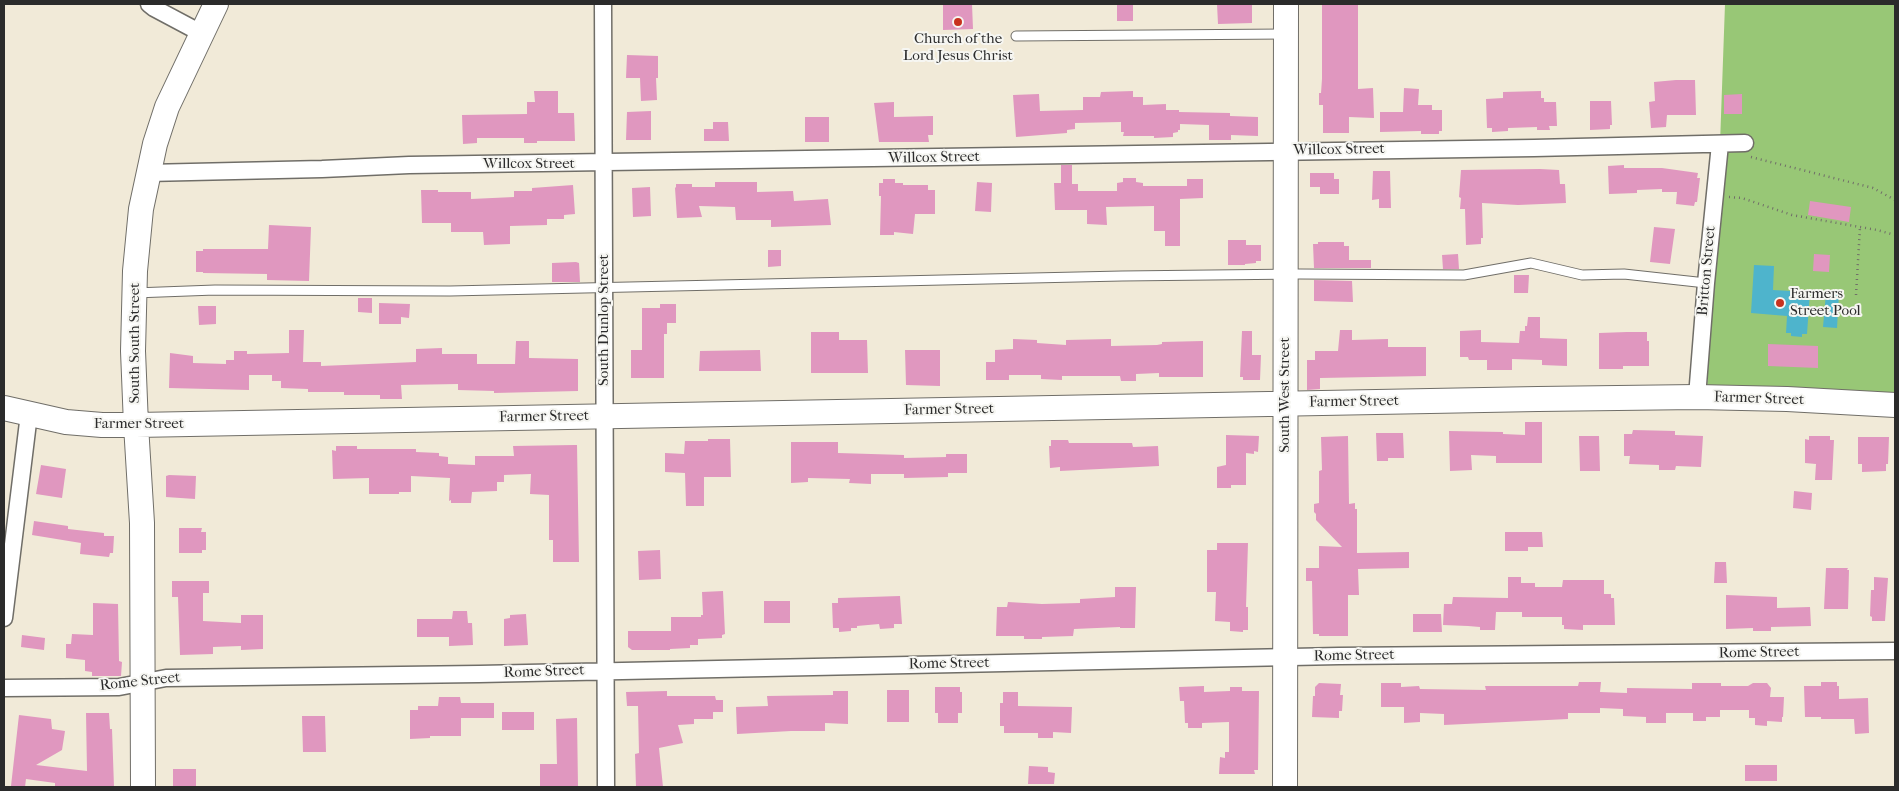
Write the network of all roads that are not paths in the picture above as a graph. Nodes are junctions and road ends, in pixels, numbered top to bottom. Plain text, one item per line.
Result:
1 (149, 4) edge
2 (216, 4) edge
3 (603, 4) edge
4 (1286, 4) edge
5 (201, 33) junction
6 (1286, 34) junction
7 (1016, 36) dead end
8 (1720, 144) junction
9 (1746, 150) road end
10 (1285, 151) junction
11 (604, 162) junction
12 (147, 173) junction
13 (1285, 275) junction
14 (1706, 283) junction
15 (604, 287) junction
16 (134, 293) junction
17 (1697, 398) junction
18 (1285, 404) junction
19 (1895, 405) edge
20 (4, 408) edge
21 (29, 414) junction
22 (604, 416) junction
23 (136, 426) junction
24 (4, 618) edge
25 (1895, 651) edge
26 (1285, 658) junction
27 (606, 671) junction
28 (142, 682) junction
29 (4, 688) edge
30 (143, 787) edge
31 (606, 787) edge
32 (1285, 787) edge

1 - 5 street
2 - 5 street, South South Street
3 - 11 street, South Dunlop Street
4 - 6 street, South West Street
5 - 12 street, South South Street
6 - 7 lane
6 - 10 street, South West Street
8 - 9 street, Willcox Street
8 - 10 street, Willcox Street
8 - 14 street, Britton Street
10 - 11 street, Willcox Street
10 - 13 street, South West Street
11 - 12 street, Willcox Street
11 - 15 street, South Dunlop Street
12 - 16 street, South South Street
13 - 14 lane
13 - 15 lane
13 - 18 street, South West Street
14 - 17 street, Britton Street
15 - 16 lane
15 - 22 street, South Dunlop Street
16 - 23 street, South South Street
17 - 18 street, Farmer Street
17 - 19 street, Farmer Street
18 - 22 street, Farmer Street
18 - 26 street, South West Street
20 - 21 street, Farmer Street
21 - 23 street, Farmer Street
21 - 24 street
22 - 23 street, Farmer Street
22 - 27 street, South Dunlop Street
23 - 28 street, South South Street
25 - 26 street, Rome Street
26 - 27 street, Rome Street
26 - 32 street, South West Street
27 - 28 street, Rome Street
27 - 31 street, South Dunlop Street
28 - 29 street, Rome Street
28 - 30 street, South South Street

